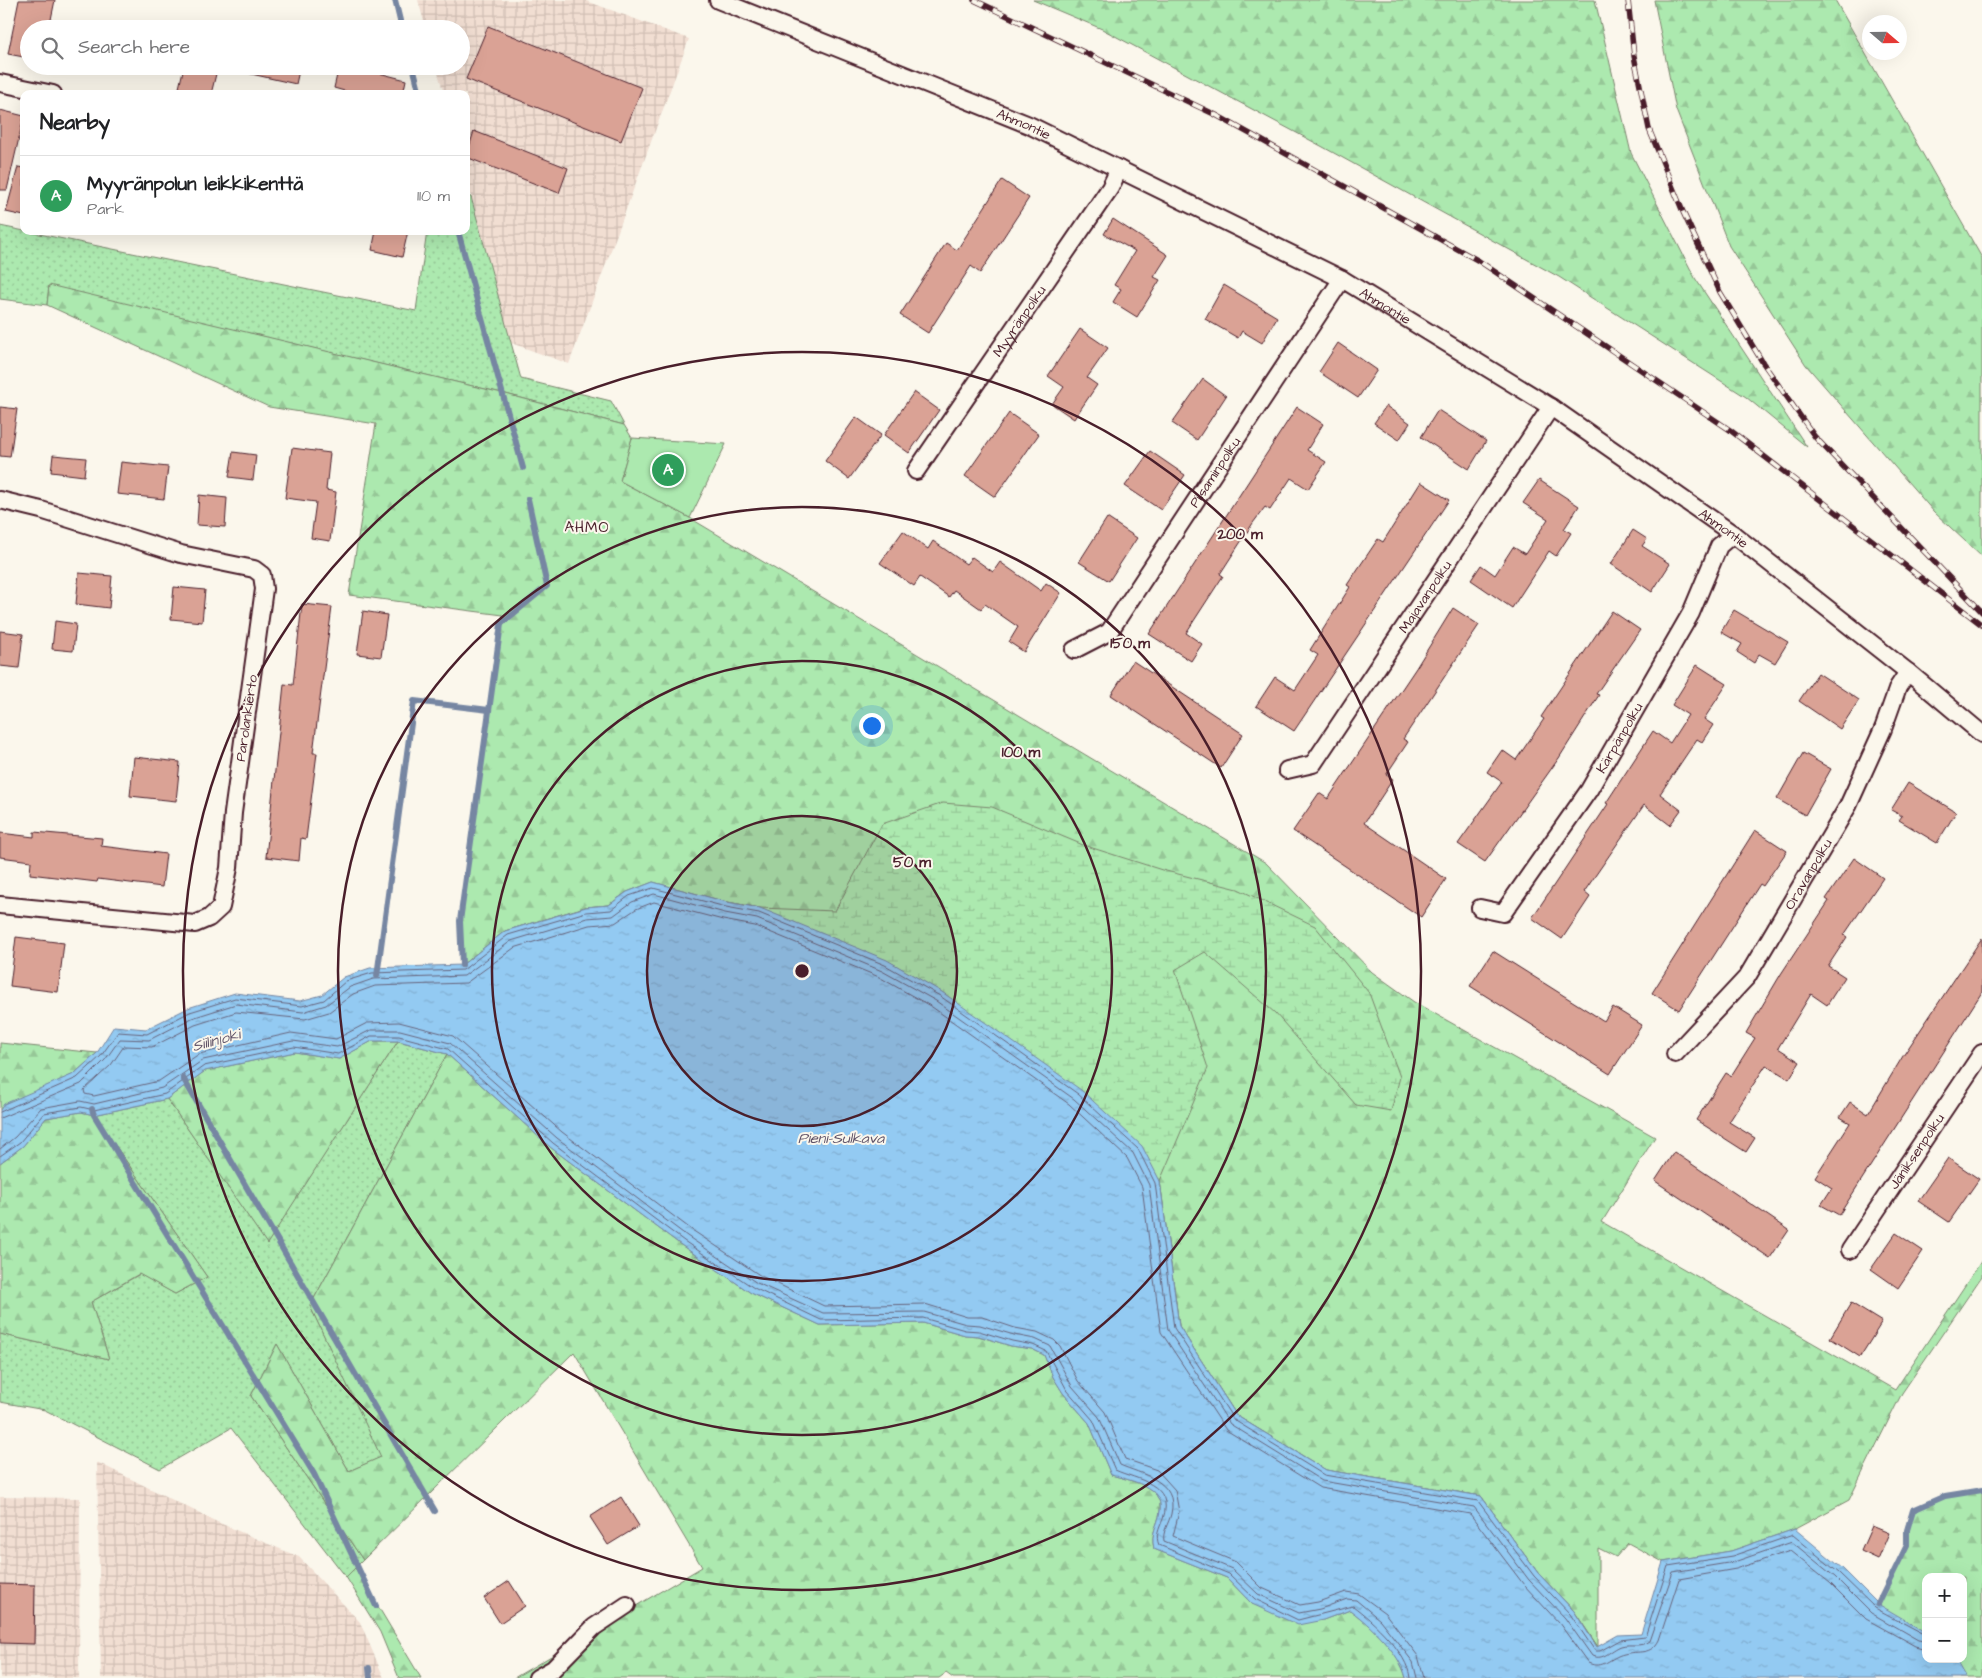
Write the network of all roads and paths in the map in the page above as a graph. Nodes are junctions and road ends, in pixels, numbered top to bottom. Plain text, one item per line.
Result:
1 (718, 0) edge
2 (0, 84) edge
3 (32, 90) edge
4 (1119, 169) junction
5 (1342, 279) junction
6 (1551, 407) junction
7 (916, 471) dead end
8 (0, 500) edge
9 (1733, 534) junction
10 (1074, 650) dead end
11 (1908, 672) junction
12 (1982, 734) edge
13 (1287, 770) dead end
14 (0, 905) edge
15 (1480, 908) dead end
16 (1982, 1053) edge
17 (1675, 1054) dead end
18 (1850, 1250) dead end
19 (627, 1605) dead end
20 (537, 1678) edge

1 - 4 street, Ahmontie
2 - 3 street
4 - 5 street, Ahmontie
4 - 7 street, Myyränpolku
5 - 6 street, Ahmontie
5 - 10 street, Piisaminpolku
6 - 9 street, Ahmontie
6 - 13 street, Majavanpolku
8 - 14 street, Parolankierto
9 - 11 street, Ahmontie
9 - 15 street, Kärpänpolku
11 - 12 street, Ahmontie
11 - 17 street, Oravanpolku
16 - 18 street, Jäniksenpolku
19 - 20 street

